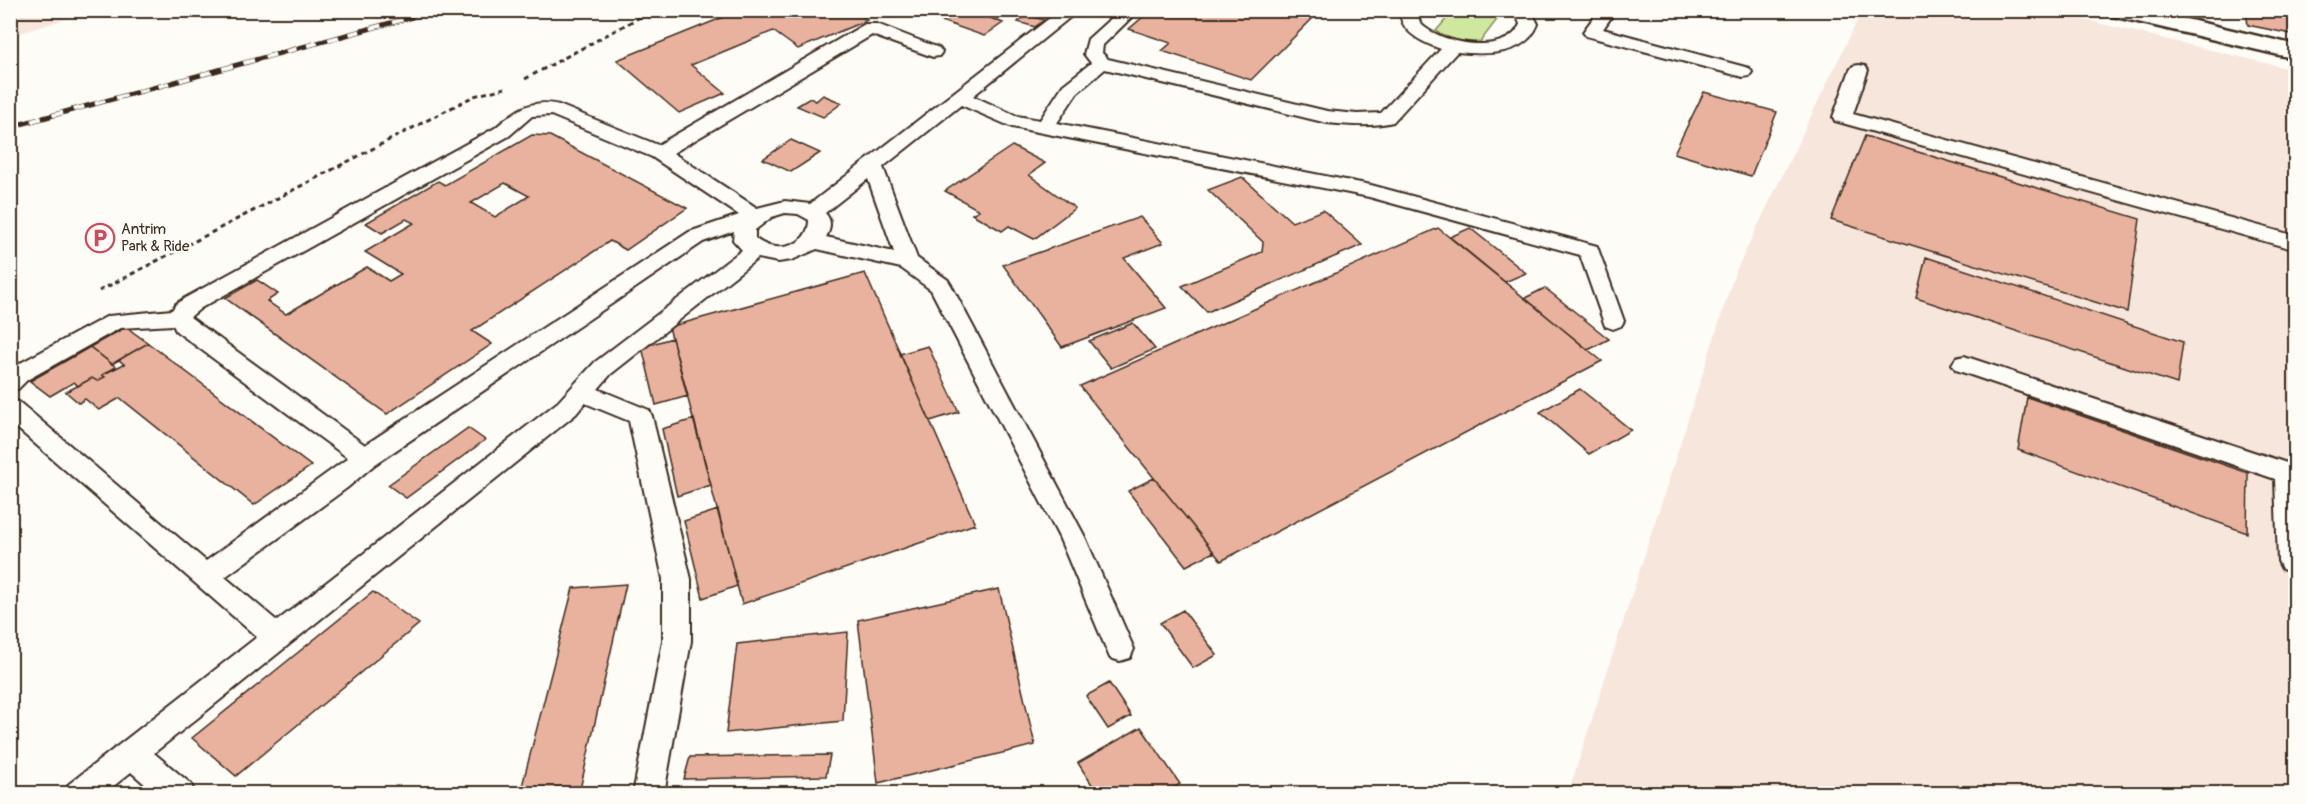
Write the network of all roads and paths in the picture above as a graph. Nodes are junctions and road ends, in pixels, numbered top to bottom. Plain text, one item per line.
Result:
1 (653, 10) edge
2 (1071, 10) edge
3 (1131, 10) edge
4 (1409, 10) edge
5 (1522, 10) edge
6 (1608, 10) edge
7 (2116, 10) edge
8 (1452, 47) junction
9 (933, 52) dead end
10 (2295, 52) edge
11 (1102, 63) junction
12 (1859, 70) dead end
13 (1743, 72) dead end
14 (522, 81) dead end
15 (512, 86) dead end
16 (959, 97) junction
17 (1045, 126) junction
18 (659, 153) junction
19 (873, 166) junction
20 (813, 213) junction
21 (756, 217) junction
22 (813, 241) junction
23 (2295, 243) edge
24 (754, 251) junction
25 (908, 262) junction
26 (96, 293) dead end
27 (179, 317) junction
28 (1613, 321) dead end
29 (1964, 364) dead end
30 (10, 383) edge
31 (581, 392) junction
32 (10, 408) edge
33 (365, 458) junction
34 (2292, 475) edge
35 (2291, 561) dead end
36 (205, 576) junction
37 (277, 638) junction
38 (1120, 649) dead end
39 (131, 753) junction
40 (80, 794) edge
41 (180, 794) edge
42 (648, 794) edge

1 - 14 path
2 - 16 lane
3 - 11 lane
4 - 8 lane
5 - 8 lane
6 - 13 lane
7 - 10 street
8 - 11 lane
9 - 18 lane
11 - 17 lane
12 - 23 lane
15 - 26 path
16 - 17 lane
16 - 19 lane
17 - 28 lane
18 - 21 lane
18 - 27 lane
19 - 20 lane
19 - 25 lane
20 - 21 lane
20 - 22 lane
21 - 24 lane
21 - 33 lane
22 - 24 lane
22 - 25 lane
24 - 31 lane
25 - 38 lane
27 - 30 lane
27 - 33 lane
29 - 34 lane
31 - 37 lane
31 - 42 lane
32 - 36 lane
33 - 36 lane
34 - 35 lane
36 - 37 lane
37 - 39 lane
39 - 40 lane
39 - 41 lane

